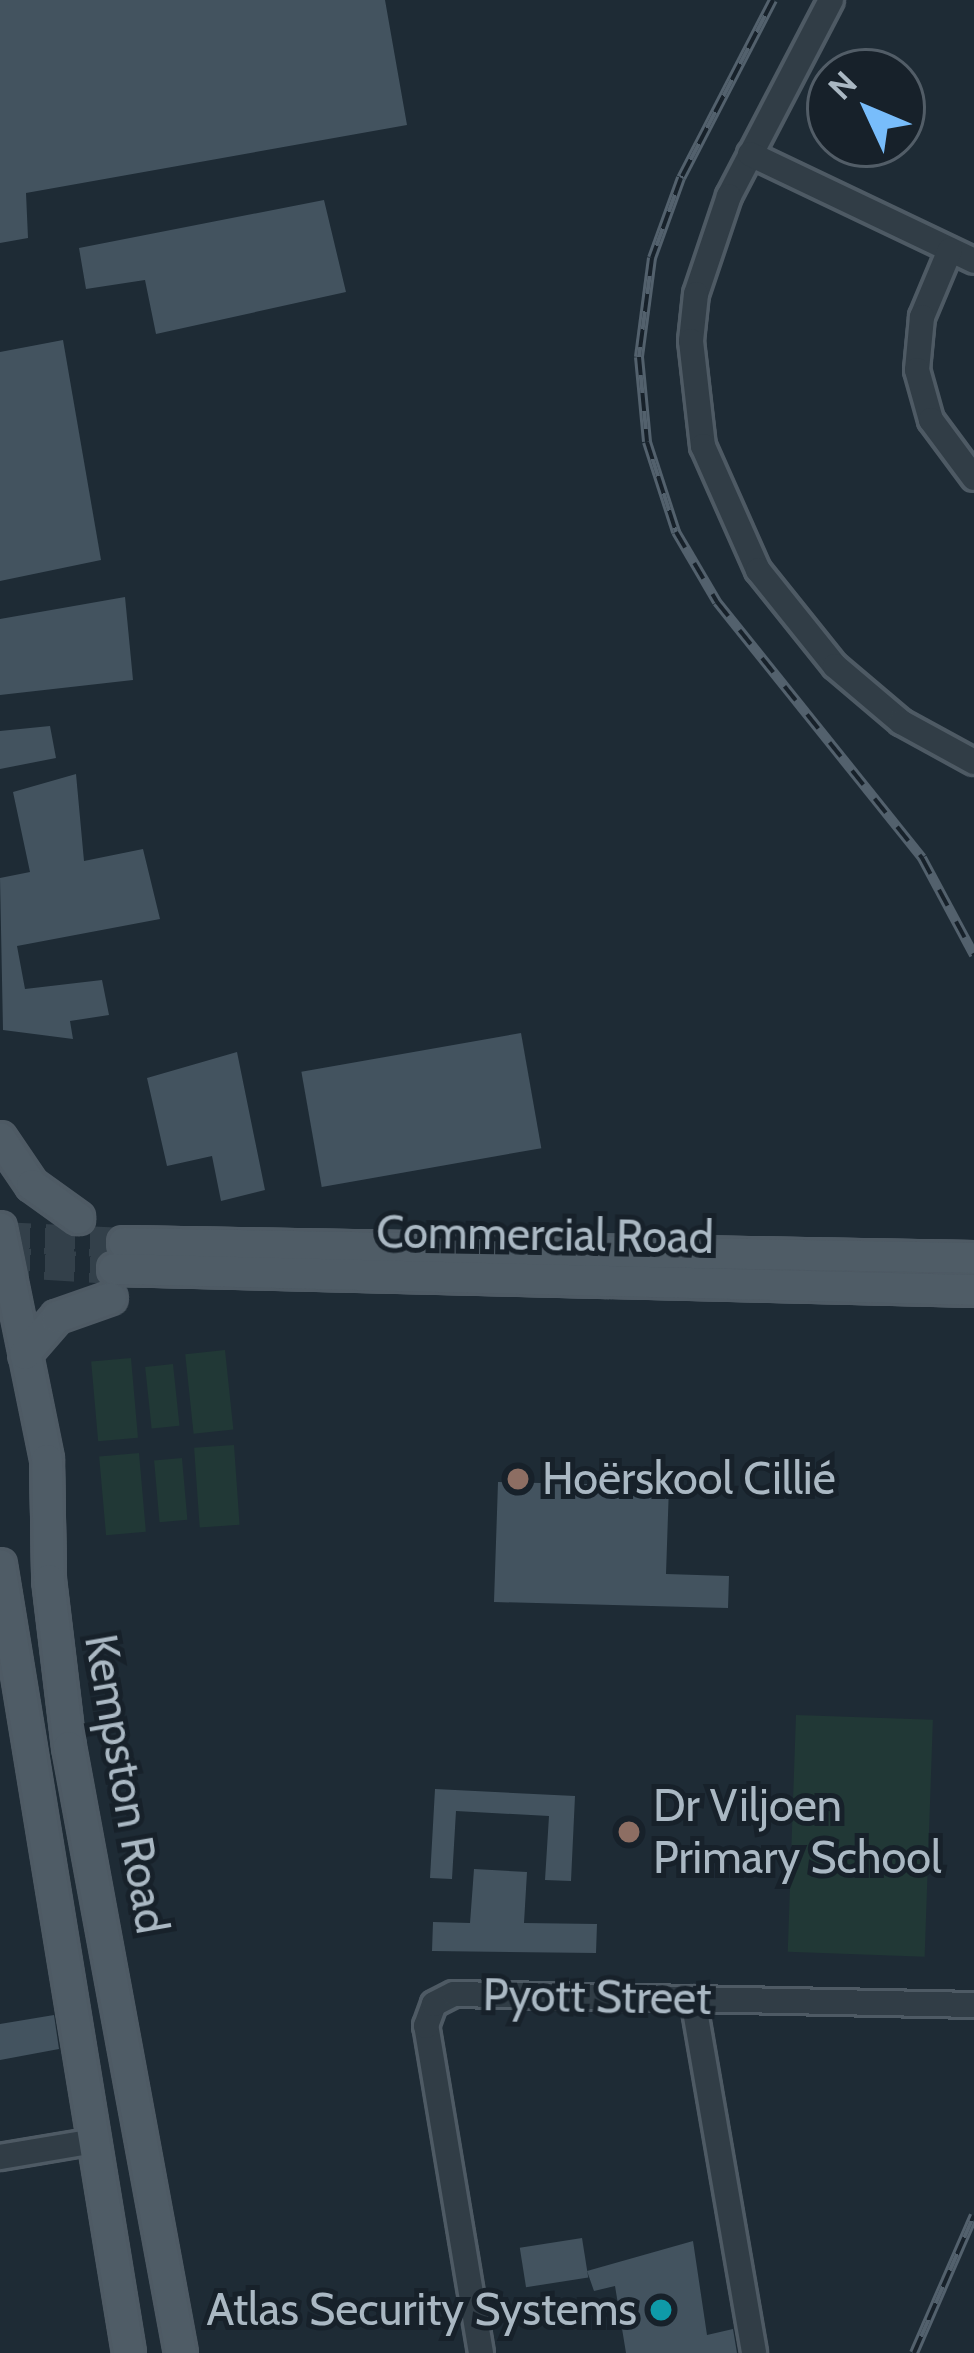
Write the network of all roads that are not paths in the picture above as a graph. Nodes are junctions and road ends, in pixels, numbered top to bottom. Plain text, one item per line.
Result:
1 (831, 0) edge
2 (750, 154) junction
3 (950, 250) junction
4 (974, 261) edge
5 (974, 478) edge
6 (974, 762) edge
7 (0, 1138) edge
8 (78, 1218) dead end
9 (0, 1228) edge
10 (974, 1258) edge
11 (941, 1274) junction
12 (974, 1290) edge
13 (25, 1354) junction
14 (0, 1565) edge
15 (10, 1688) edge
16 (693, 1999) junction
17 (974, 2005) edge
18 (95, 2141) junction
19 (0, 2157) edge
20 (129, 2353) edge
21 (181, 2353) edge
22 (481, 2353) edge
23 (754, 2353) edge

1 - 2 street
2 - 3 street
2 - 6 street
3 - 4 street
3 - 5 street
7 - 8 main road
9 - 13 main road, Kempston Road
10 - 11 main road, Commercial Road
11 - 12 main road, Commercial Road
11 - 13 main road, Commercial Road
13 - 21 main road, Kempston Road
14 - 15 main road, Kempston Road
15 - 18 main road, Kempston Road
16 - 17 street, Pyott Street
16 - 22 street, Pyott Street
16 - 23 street
18 - 19 street
18 - 20 main road, Kempston Road

